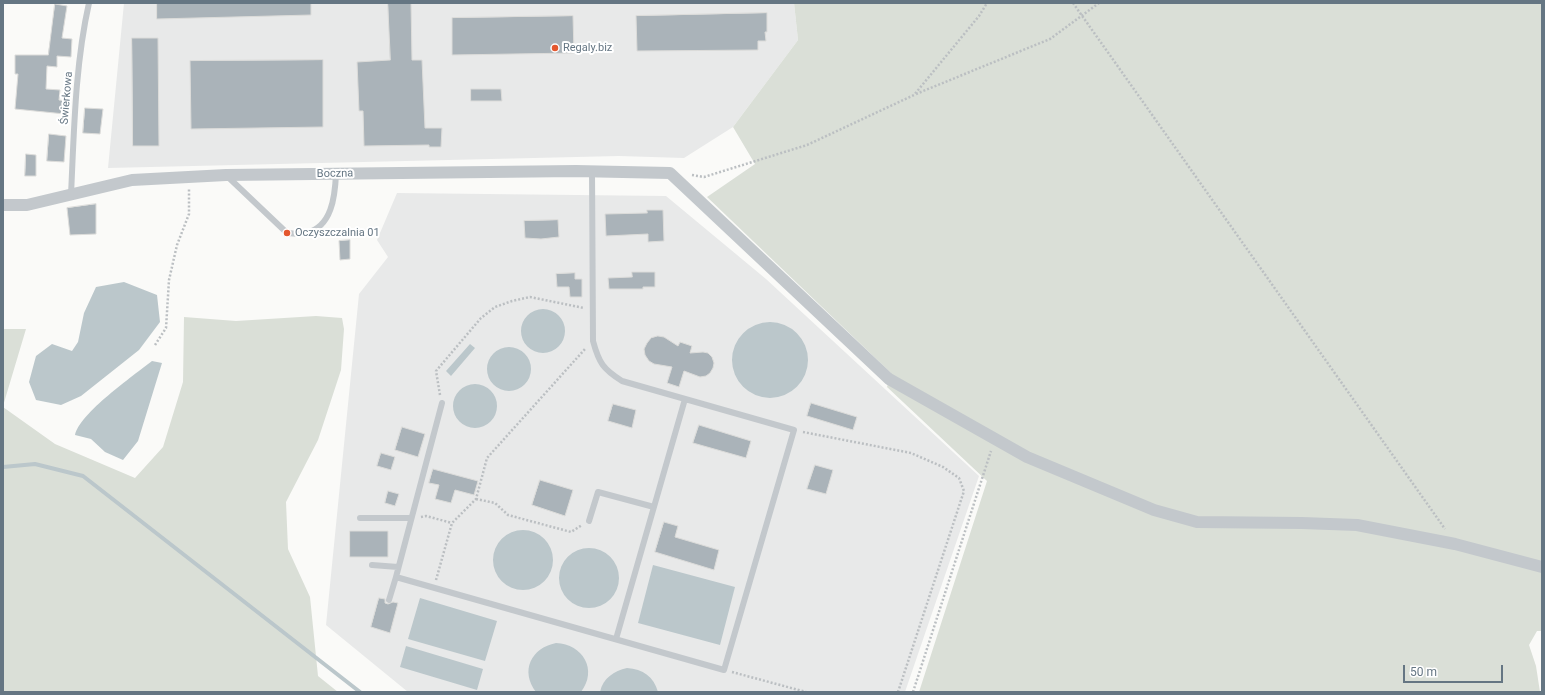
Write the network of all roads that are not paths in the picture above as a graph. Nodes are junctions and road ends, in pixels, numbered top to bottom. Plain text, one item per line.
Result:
1 (89, 3) edge
2 (592, 171) junction
3 (336, 174) junction
4 (226, 175) junction
5 (71, 194) junction
6 (3, 205) edge
7 (685, 399) junction
8 (442, 403) road end
9 (654, 507) junction
10 (360, 518) dead end
11 (411, 518) junction
12 (589, 521) road end
13 (372, 565) dead end
14 (398, 567) junction
15 (1542, 567) edge
16 (396, 577) junction
17 (388, 600) dead end
18 (616, 639) junction

1 - 5 lane, Świerkowa
2 - 3 street, Boczna
2 - 7 lane
2 - 15 street, Boczna
3 - 4 street, Boczna
3 - 4 lane
4 - 5 street, Boczna
5 - 6 street, Boczna
7 - 9 lane
7 - 18 lane
8 - 11 lane
9 - 12 lane
9 - 18 lane
10 - 11 lane
11 - 14 lane
13 - 14 lane
14 - 16 lane
16 - 17 lane
16 - 18 lane

